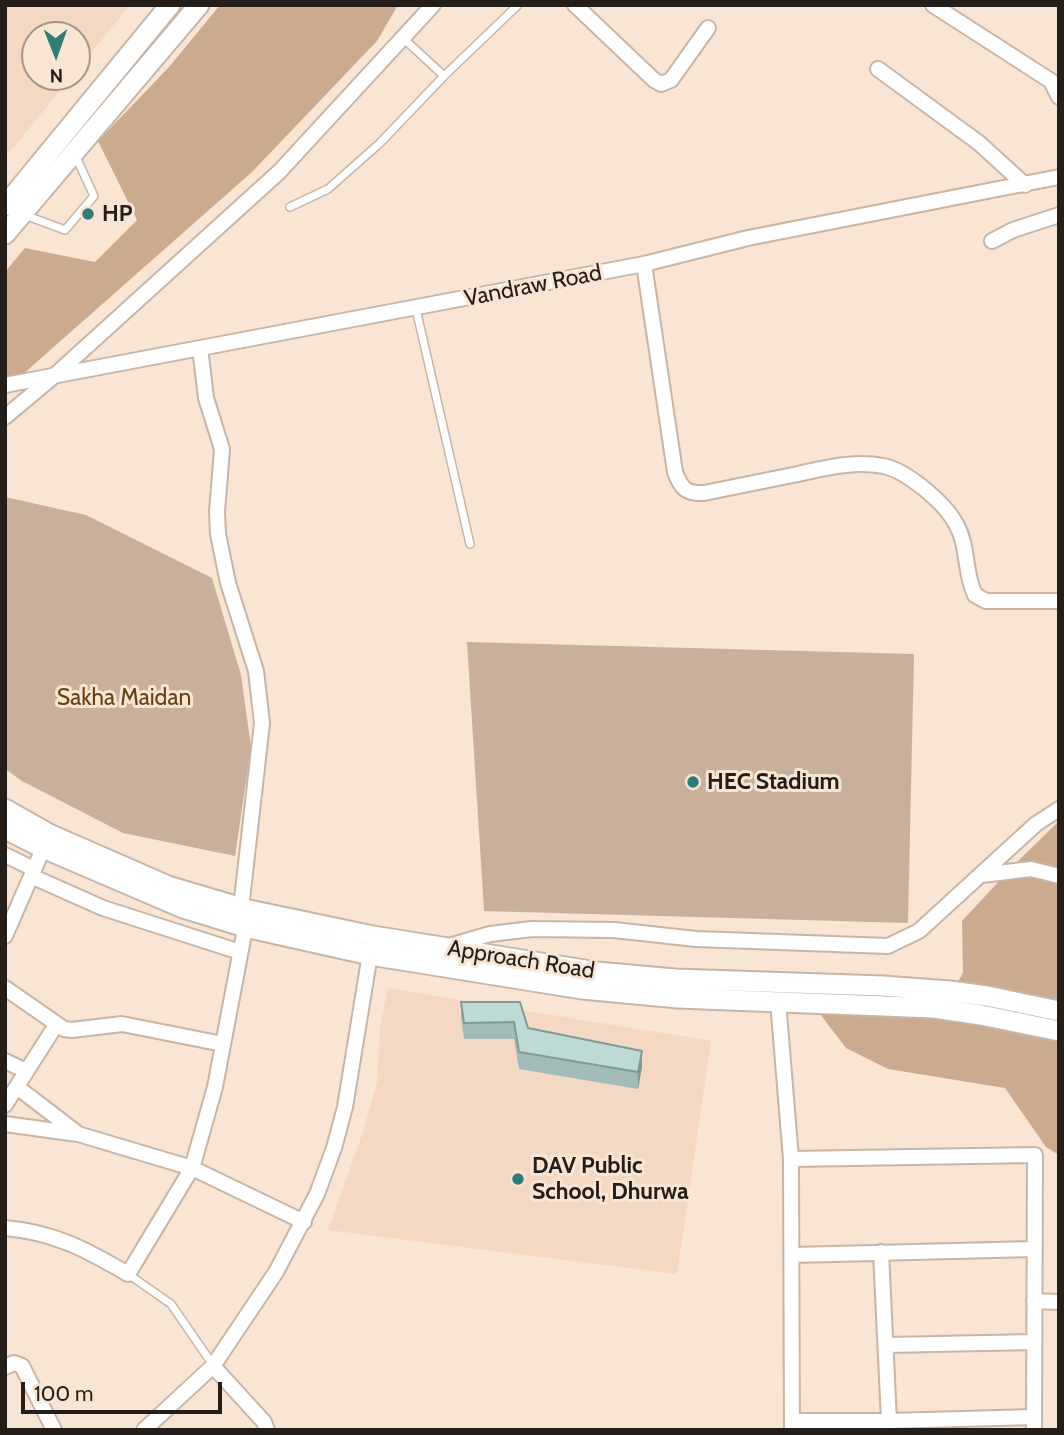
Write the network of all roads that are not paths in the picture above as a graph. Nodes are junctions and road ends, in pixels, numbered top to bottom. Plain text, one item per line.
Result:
1 (170, 5) edge
2 (199, 5) edge
3 (433, 5) edge
4 (518, 5) edge
5 (575, 5) edge
6 (933, 5) edge
7 (708, 28) dead end
8 (403, 38) junction
9 (878, 69) dead end
10 (444, 75) junction
11 (1055, 78) edge
12 (1059, 97) edge
13 (69, 144) junction
14 (1059, 177) edge
15 (1025, 185) junction
16 (290, 207) dead end
17 (14, 210) edge
18 (1059, 215) edge
19 (5, 234) edge
20 (992, 242) dead end
21 (644, 264) junction
22 (416, 309) junction
23 (200, 348) junction
24 (54, 376) junction
25 (5, 385) edge
26 (5, 417) edge
27 (470, 544) dead end
28 (1059, 601) edge
29 (5, 809) edge
30 (1059, 809) edge
31 (5, 829) edge
32 (46, 841) junction
33 (5, 855) edge
34 (32, 873) junction
35 (982, 875) junction
36 (1059, 876) edge
37 (245, 915) junction
38 (5, 936) edge
39 (371, 945) junction
40 (444, 948) junction
41 (240, 952) junction
42 (5, 988) edge
43 (778, 1001) junction
44 (1059, 1011) edge
45 (56, 1025) junction
46 (1059, 1031) edge
47 (223, 1044) junction
48 (5, 1061) edge
49 (26, 1071) junction
50 (17, 1087) junction
51 (5, 1105) edge
52 (5, 1124) edge
53 (78, 1134) junction
54 (791, 1159) junction
55 (192, 1168) junction
56 (304, 1222) junction
57 (5, 1228) edge
58 (1034, 1249) junction
59 (881, 1252) junction
60 (793, 1255) junction
61 (128, 1273) junction
62 (1034, 1301) junction
63 (1059, 1302) edge
64 (1034, 1342) junction
65 (886, 1345) junction
66 (213, 1366) junction
67 (5, 1367) edge
68 (889, 1421) junction
69 (1034, 1423) edge
70 (792, 1425) edge
71 (54, 1430) edge
72 (144, 1430) edge
73 (267, 1430) edge

1 - 13 street
2 - 13 street
3 - 8 street
4 - 10 lane
5 - 7 street
6 - 11 street
8 - 10 lane
8 - 24 street
9 - 15 street
10 - 16 lane
11 - 12 street
13 - 17 street
13 - 17 lane
14 - 15 street, Vandraw Road
15 - 21 street, Vandraw Road
17 - 19 street
18 - 20 street
21 - 22 street, Vandraw Road
21 - 28 street
22 - 23 street, Vandraw Road
22 - 27 lane
23 - 24 street, Vandraw Road
23 - 37 street
24 - 25 street, Vandraw Road
24 - 26 street
29 - 32 street, Approach Road
30 - 35 street
31 - 32 street, Approach Road
32 - 34 street
32 - 37 street, Approach Road
33 - 34 street
34 - 38 street
34 - 41 street
35 - 36 street
35 - 40 street
37 - 39 street, Approach Road
37 - 41 street
39 - 40 street, Approach Road
39 - 43 street, Approach Road
39 - 56 street
40 - 44 street, Approach Road
41 - 47 street
42 - 45 street
43 - 46 street, Approach Road
43 - 54 street
45 - 47 street
45 - 49 street
47 - 55 street
48 - 49 street
49 - 50 street
50 - 51 street
50 - 53 street
52 - 53 street
53 - 55 street
54 - 58 street
54 - 60 street
55 - 56 street
55 - 61 street
56 - 66 street
57 - 61 street
58 - 59 street
58 - 62 street
59 - 60 street
59 - 65 street
60 - 70 street
61 - 66 lane
62 - 63 street
62 - 64 street
64 - 65 street
64 - 69 street
65 - 68 street
66 - 72 street
66 - 73 street
67 - 71 street
68 - 69 street
68 - 70 street

